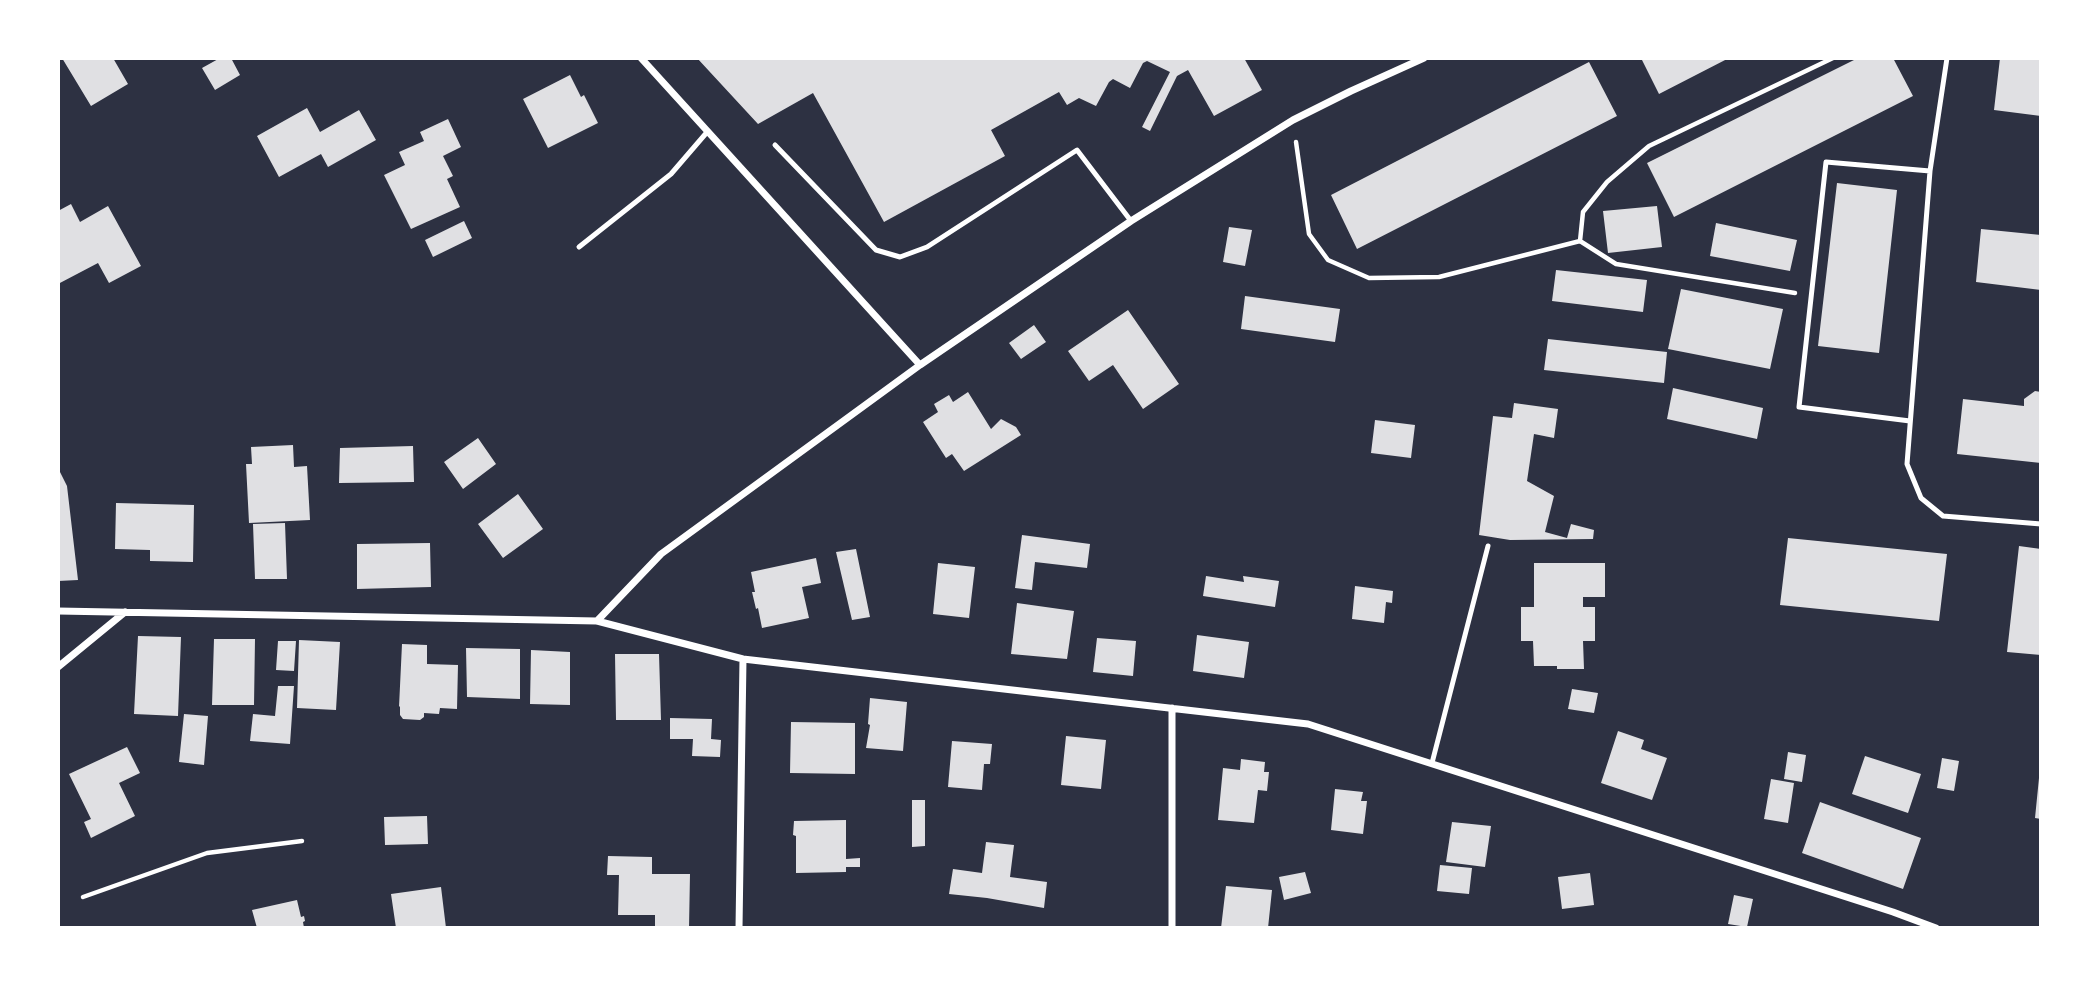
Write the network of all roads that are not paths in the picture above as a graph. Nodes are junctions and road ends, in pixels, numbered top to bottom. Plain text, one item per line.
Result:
1 (641, 58) edge
2 (1424, 58) edge
3 (1947, 58) edge
4 (708, 131) junction
5 (775, 145) dead end
6 (1930, 171) junction
7 (1131, 222) junction
8 (579, 247) dead end
9 (920, 365) junction
10 (1910, 421) junction
11 (2041, 524) edge
12 (1488, 546) dead end
13 (58, 611) edge
14 (126, 612) junction
15 (597, 621) junction
16 (743, 659) junction
17 (58, 667) edge
18 (1172, 708) junction
19 (1432, 763) junction
20 (740, 928) edge
21 (1172, 928) edge
22 (1936, 928) edge

1 - 4 street
2 - 7 street
3 - 6 lane
4 - 8 lane
4 - 9 street
5 - 7 lane
6 - 10 lane
6 - 10 lane
7 - 9 street
9 - 15 street
10 - 11 lane
12 - 19 lane
13 - 14 street
14 - 15 street
14 - 17 street
15 - 16 street
16 - 18 street
16 - 20 street
18 - 19 street
18 - 21 street
19 - 22 street

